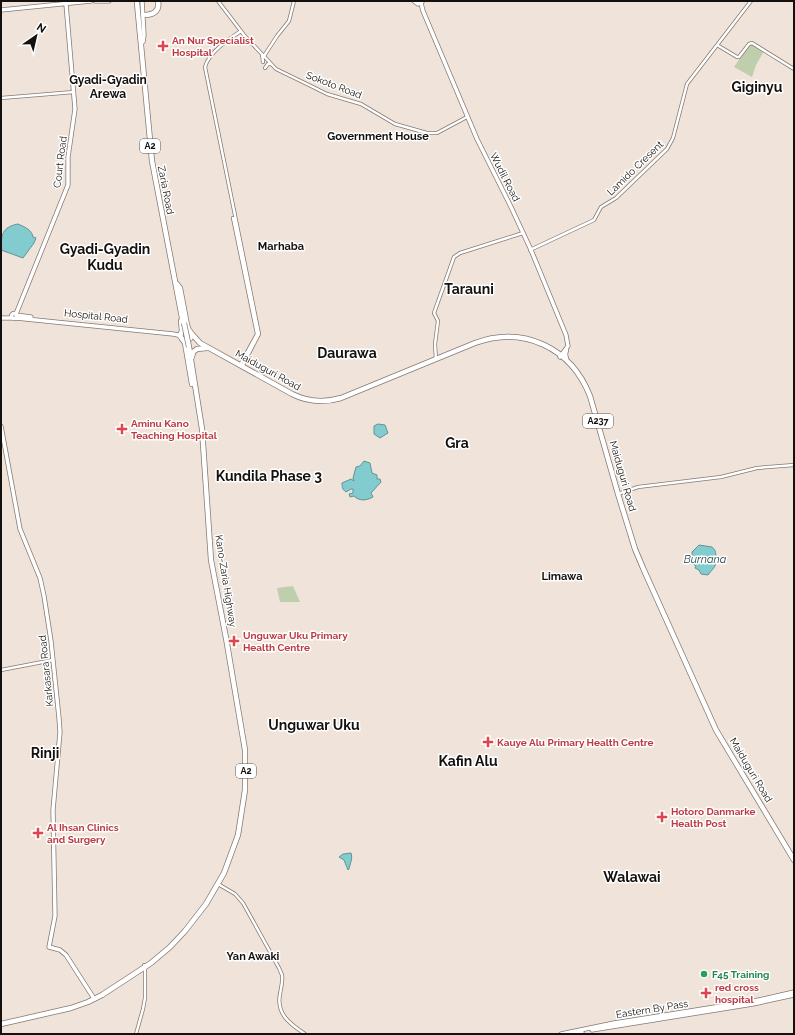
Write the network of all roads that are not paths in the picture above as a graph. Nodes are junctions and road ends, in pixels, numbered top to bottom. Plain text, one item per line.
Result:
1 (91, 1) edge
2 (94, 1) edge
3 (109, 1) edge
4 (218, 1) edge
5 (294, 1) edge
6 (414, 1) edge
7 (751, 1) edge
8 (138, 2) edge
9 (421, 2) edge
10 (66, 3) edge
11 (159, 3) edge
12 (1, 9) edge
13 (142, 13) junction
14 (236, 24) junction
15 (241, 30) junction
16 (237, 32) junction
17 (244, 35) junction
18 (142, 40) junction
19 (717, 45) junction
20 (264, 55) junction
21 (263, 62) dead end
22 (271, 64) junction
23 (265, 68) dead end
24 (794, 69) edge
25 (74, 92) junction
26 (1, 98) edge
27 (466, 117) junction
28 (218, 133) junction
29 (224, 138) dead end
30 (223, 141) dead end
31 (221, 146) junction
32 (233, 218) dead end
33 (523, 233) junction
34 (530, 250) junction
35 (177, 286) junction
36 (14, 316) junction
37 (1, 317) edge
38 (182, 332) junction
39 (190, 332) junction
40 (173, 333) junction
41 (182, 338) junction
42 (189, 339) junction
43 (207, 348) junction
44 (565, 349) junction
45 (554, 351) junction
46 (560, 356) junction
47 (192, 357) junction
48 (436, 360) junction
49 (567, 361) junction
50 (241, 365) junction
51 (195, 391) junction
52 (1, 426) edge
53 (1, 436) edge
54 (794, 465) edge
55 (617, 493) junction
56 (34, 566) junction
57 (52, 661) junction
58 (1, 670) edge
59 (794, 861) edge
60 (218, 884) junction
61 (145, 966) junction
62 (794, 994) edge
63 (93, 997) junction
64 (1, 1023) edge
65 (136, 1034) edge
66 (305, 1034) edge
67 (561, 1034) edge
68 (572, 1034) edge

1 - 10 main road
2 - 3 main road
4 - 14 street, Sokoto Road
5 - 20 street
6 - 9 main road
7 - 19 street, Lamido Cresent
8 - 13 highway, Zaria Road / A2
8 - 18 highway, Zaria Road / A2
9 - 27 main road, Wudil Road
10 - 12 main road
10 - 25 main road, Court Road
11 - 13 highway
13 - 18 highway, Zaria Road / A2
14 - 15 street, Sokoto Road
14 - 16 street
15 - 16 street
15 - 17 street, Sokoto Road
16 - 17 street
16 - 28 street
17 - 20 street, Sokoto Road
18 - 35 highway, Zaria Road / A2
19 - 24 street
19 - 34 street, Lamido Cresent
20 - 21 street
20 - 22 street, Sokoto Road
22 - 23 street
22 - 27 street, Sokoto Road
25 - 26 street
25 - 36 main road, Court Road
27 - 33 main road, Wudil Road
28 - 29 street
28 - 31 street
30 - 31 street
31 - 50 street
32 - 50 street
33 - 34 main road, Wudil Road
33 - 48 street
34 - 44 main road, Wudil Road
35 - 38 highway, Zaria Road / A2
35 - 39 highway, Zaria Road / A2
35 - 51 highway, A2, bridge
36 - 37 main road, Hospital Road
36 - 40 main road, Hospital Road
38 - 39 highway
38 - 40 main road
38 - 41 highway
39 - 42 highway
39 - 50 highway, Maiduguri Road / A237
40 - 41 main road
41 - 42 highway
41 - 51 highway, Kano-Zaria Highway / A2
42 - 43 highway, Maiduguri Road / A237
42 - 47 highway, Kano-Zaria Highway / A2
43 - 47 highway
43 - 50 highway, Maiduguri Road / A237
44 - 45 highway
44 - 46 main road
44 - 49 highway
45 - 46 highway, Maiduguri Road / A237
45 - 48 highway, Maiduguri Road / A237
46 - 48 highway, Maiduguri Road / A237
46 - 49 highway, Maiduguri Road / A237
46 - 55 highway, Maiduguri Road / A237
47 - 51 highway, Kano-Zaria Highway / A2
48 - 50 highway, Maiduguri Road / A237
48 - 50 highway, Maiduguri Road / A237
49 - 55 highway, Maiduguri Road / A237
51 - 60 highway, Kano-Zaria Highway / A2
51 - 61 highway, Kano-Zaria Highway / A2
52 - 56 main road, Karkasara Road
53 - 56 main road, Karkasara Road
54 - 55 street
55 - 59 highway, Maiduguri Road / A237
56 - 57 main road, Karkasara Road
57 - 58 street
57 - 63 main road, Karkasara Road
60 - 61 highway, Kano-Zaria Highway / A2
60 - 66 street
61 - 63 highway, Kano-Zaria Highway / A2
61 - 64 highway, Kano-Zaria Highway / A2
61 - 65 street
62 - 67 main road, Eastern By Pass
62 - 68 main road, Eastern By Pass
63 - 64 highway, Kano-Zaria Highway / A2

